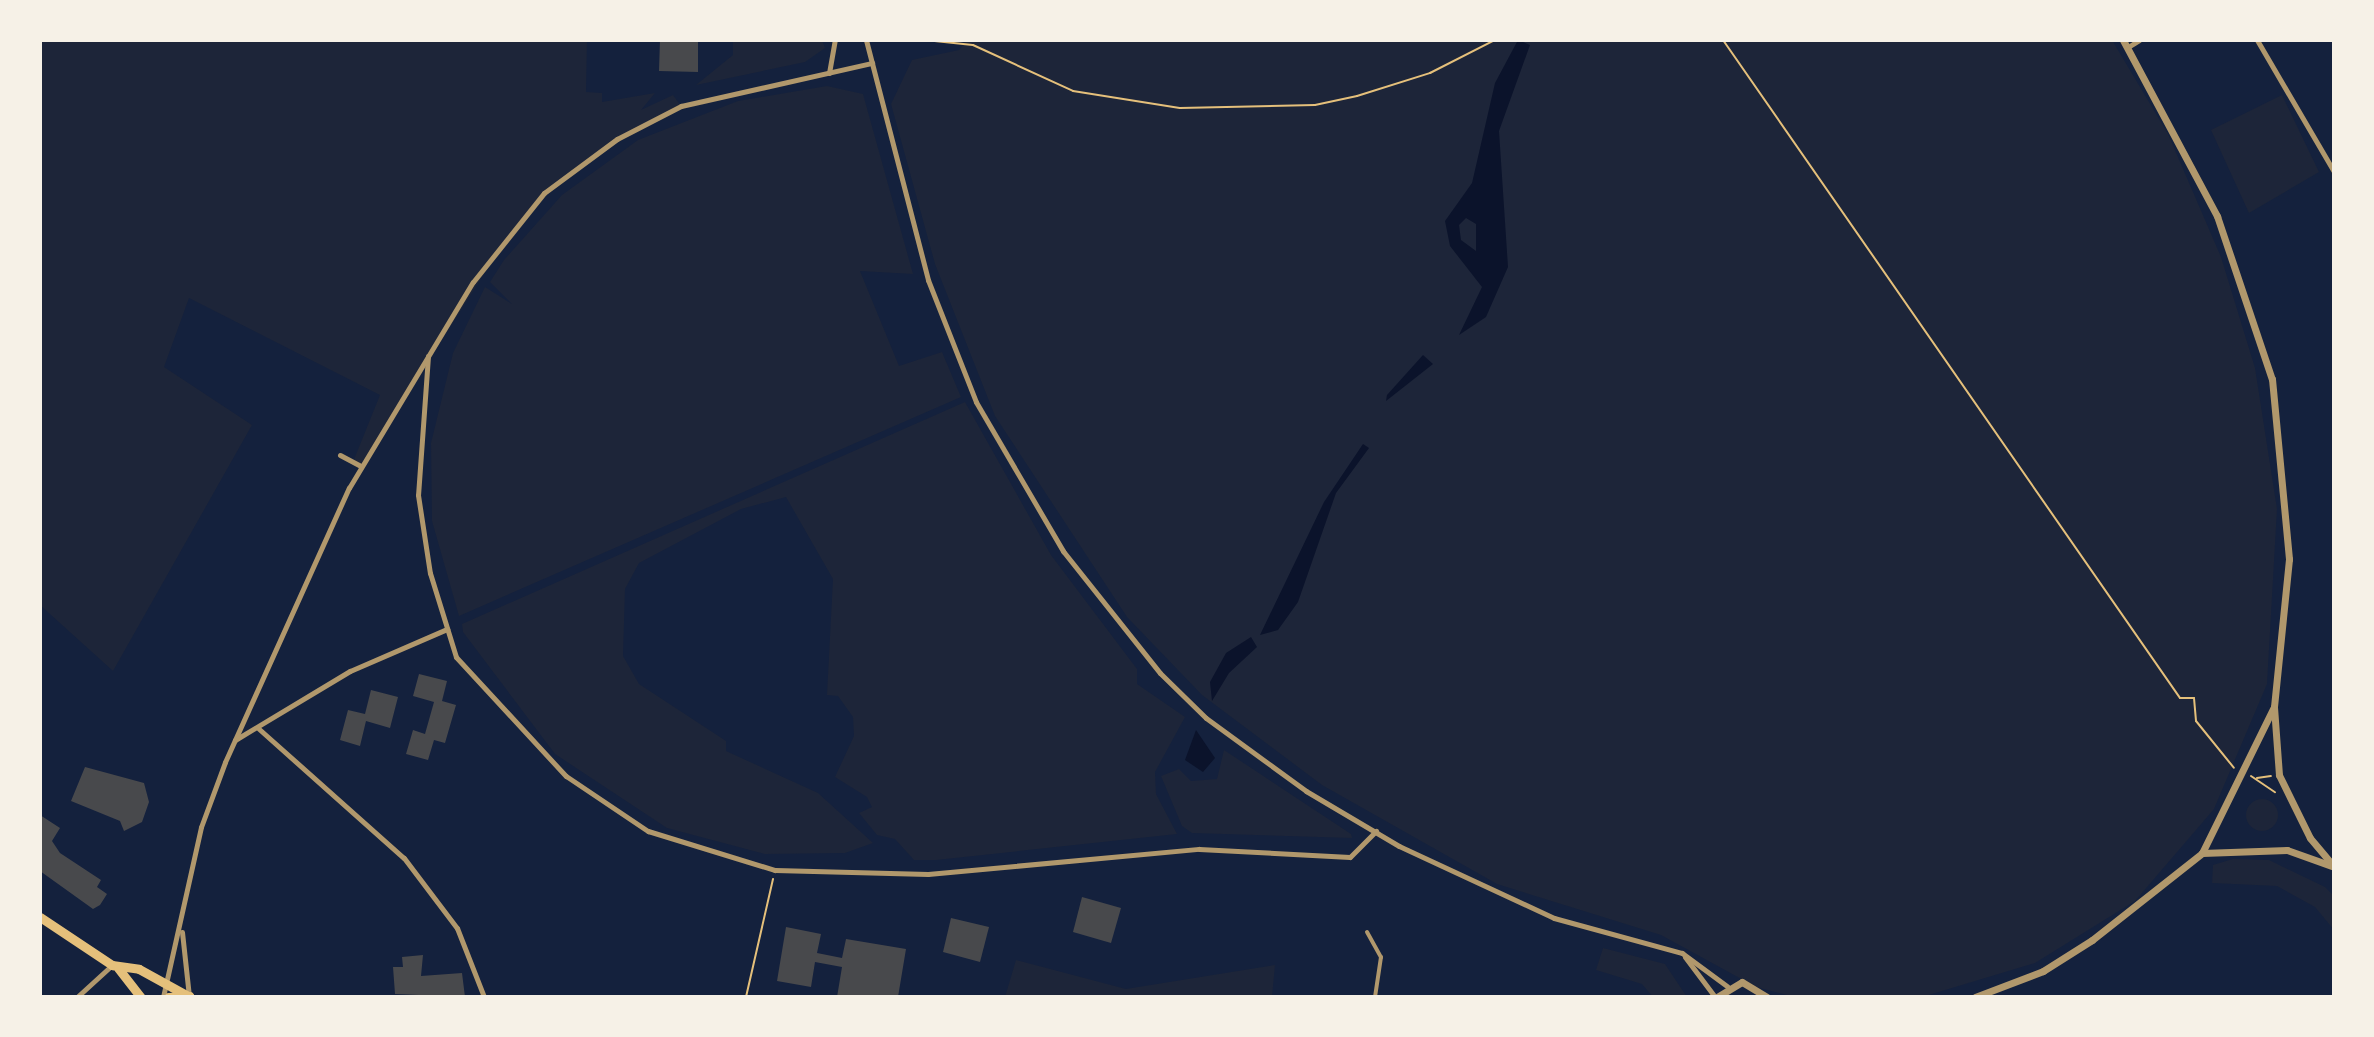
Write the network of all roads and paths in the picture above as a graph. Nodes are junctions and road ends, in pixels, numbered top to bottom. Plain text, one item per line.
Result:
1 (835, 40) edge
2 (866, 40) edge
3 (925, 40) edge
4 (1495, 40) edge
5 (1723, 40) edge
6 (2139, 40) edge
7 (2257, 40) edge
8 (2126, 44) edge
9 (872, 63) junction
10 (829, 73) junction
11 (2334, 172) edge
12 (428, 356) junction
13 (340, 455) dead end
14 (361, 466) junction
15 (447, 629) junction
16 (2274, 707) junction
17 (259, 729) junction
18 (235, 740) junction
19 (2245, 773) junction
20 (2279, 775) junction
21 (2291, 804) junction
22 (1376, 831) junction
23 (2202, 853) junction
24 (2334, 867) edge
25 (775, 870) junction
26 (41, 918) edge
27 (182, 931) junction
28 (1367, 932) dead end
29 (1682, 953) junction
30 (115, 967) junction
31 (166, 982) junction
32 (1727, 986) junction
33 (77, 997) edge
34 (141, 997) edge
35 (163, 997) edge
36 (169, 997) edge
37 (191, 997) edge
38 (484, 997) edge
39 (746, 997) edge
40 (1375, 997) edge
41 (1716, 997) edge
42 (1767, 997) edge
43 (1975, 997) edge

1 - 10 street
2 - 9 street
3 - 4 path
5 - 19 path
6 - 8 street
7 - 11 street
8 - 16 street
9 - 10 street
9 - 22 street
10 - 12 street
12 - 14 street
12 - 15 street
13 - 14 street
14 - 18 street
15 - 17 street
15 - 25 street
16 - 19 street
16 - 20 street
17 - 18 street
17 - 38 street
18 - 27 street
19 - 23 street
20 - 21 street
20 - 21 path
21 - 24 street
22 - 25 street
22 - 29 street
23 - 24 street
23 - 43 street
25 - 39 path
26 - 30 highway
27 - 31 street
27 - 37 street
28 - 40 street
29 - 32 street
29 - 41 street
30 - 31 highway
30 - 33 street
30 - 34 highway
31 - 35 street
31 - 37 highway
32 - 41 street
32 - 42 street
36 - 37 main road

